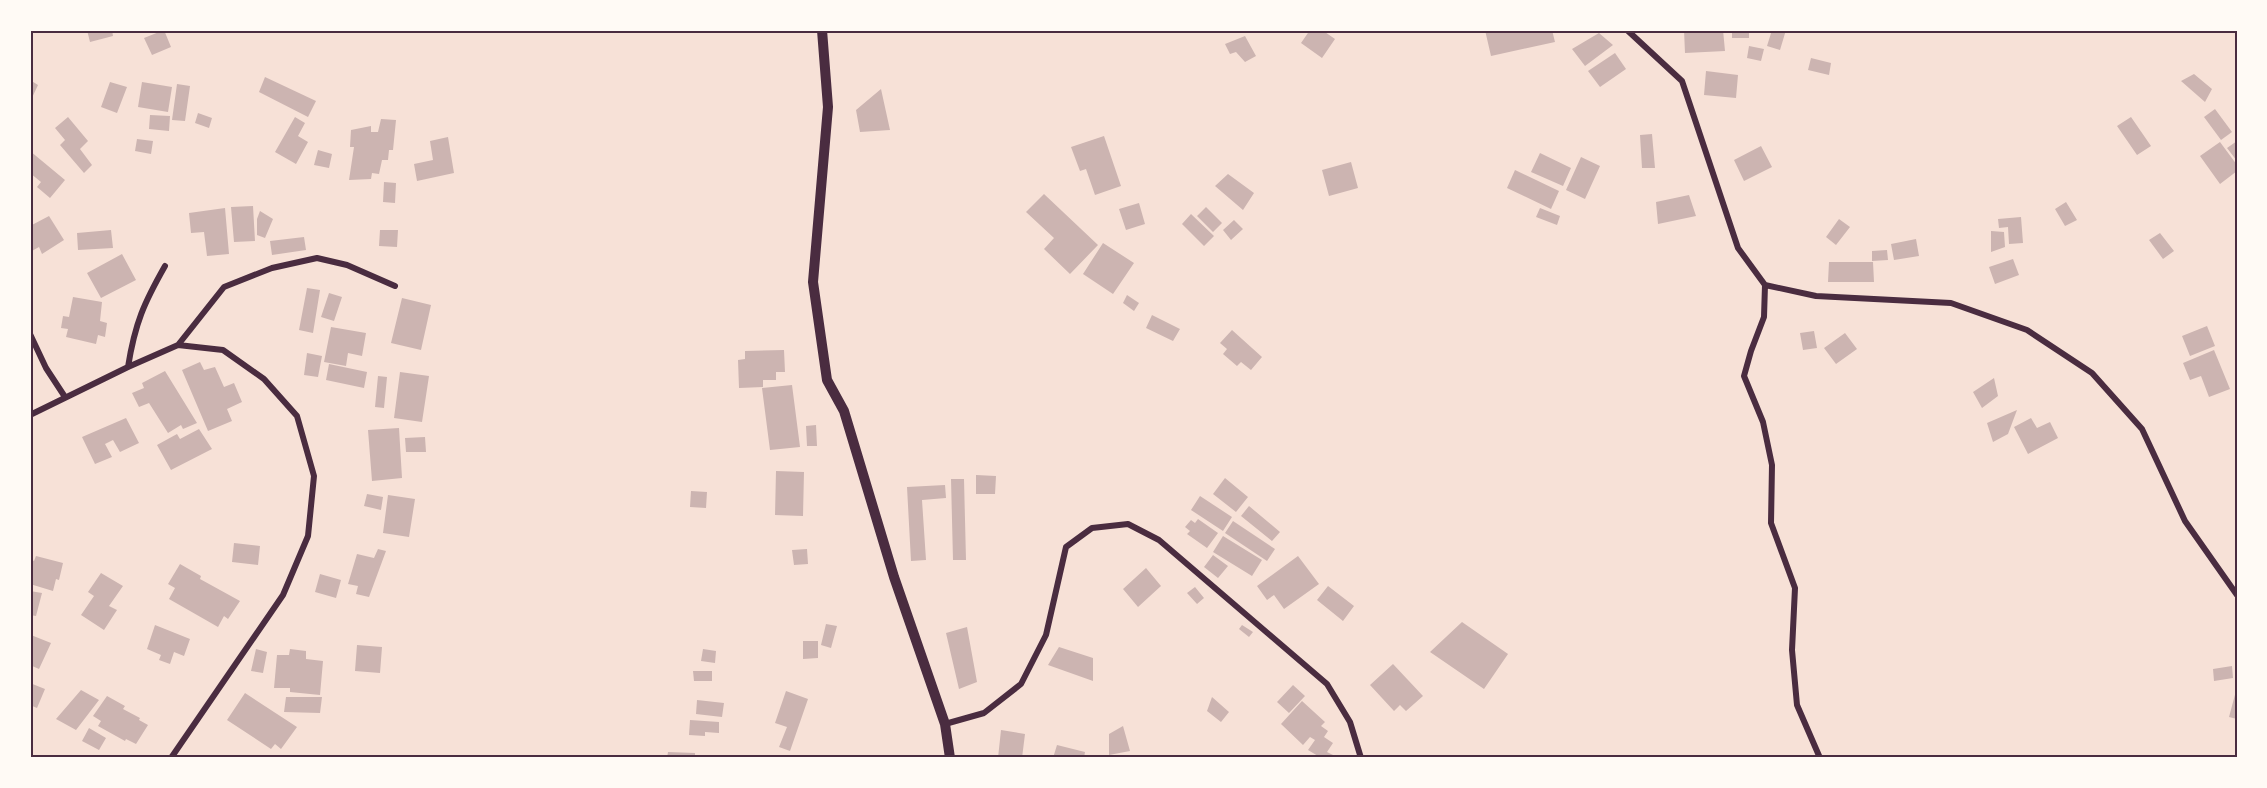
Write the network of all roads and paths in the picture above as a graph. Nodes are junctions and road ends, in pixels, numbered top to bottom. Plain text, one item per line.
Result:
1 (822, 30) edge
2 (1627, 30) edge
3 (165, 266) dead end
4 (1765, 285) junction
5 (395, 286) dead end
6 (30, 334) edge
7 (178, 345) junction
8 (128, 367) junction
9 (65, 397) junction
10 (30, 415) edge
11 (2237, 595) edge
12 (945, 724) junction
13 (171, 758) edge
14 (950, 758) edge
15 (1361, 758) edge
16 (1820, 758) edge

1 - 12 street
2 - 4 street
3 - 8 street
4 - 11 street
4 - 16 street
5 - 7 street
6 - 9 street
7 - 8 street
7 - 13 street
8 - 9 street
9 - 10 street
12 - 14 street
12 - 15 street

